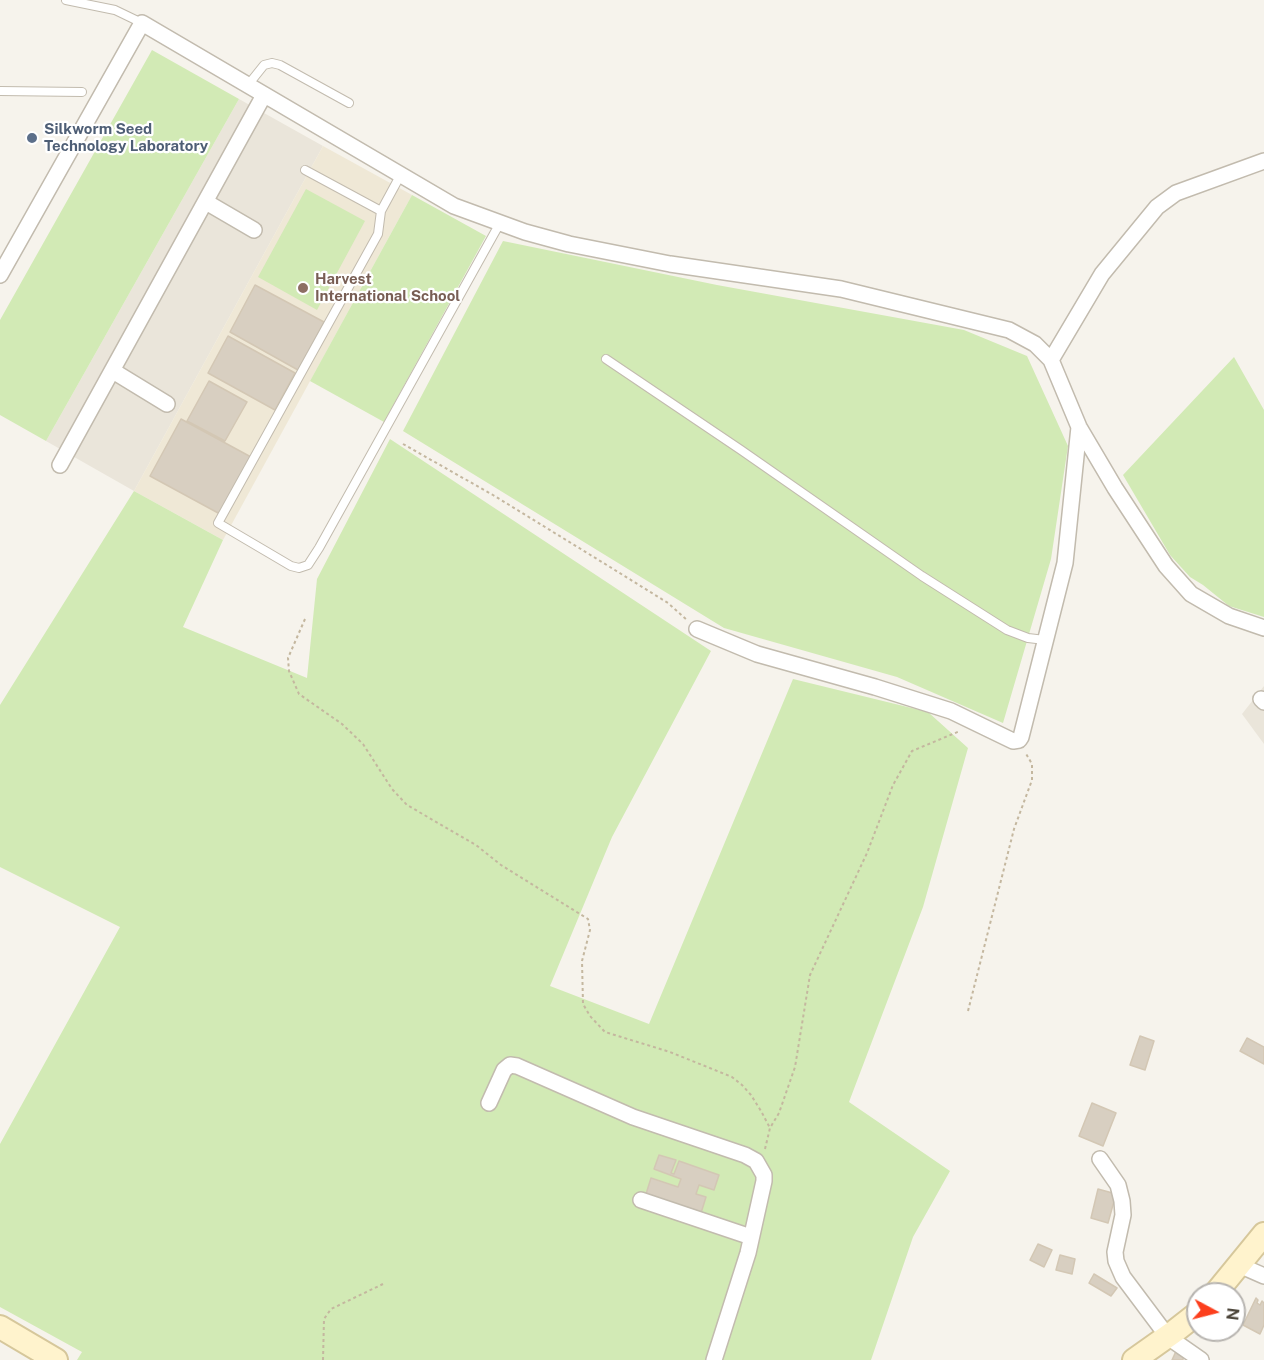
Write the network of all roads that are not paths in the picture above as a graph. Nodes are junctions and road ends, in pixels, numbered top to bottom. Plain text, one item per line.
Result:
1 (66, 0) edge
2 (142, 23) junction
3 (248, 85) junction
4 (0, 91) edge
5 (82, 92) dead end
6 (264, 94) junction
7 (349, 103) dead end
8 (1264, 161) edge
9 (305, 170) dead end
10 (400, 176) junction
11 (206, 202) junction
12 (381, 211) junction
13 (500, 223) junction
14 (254, 230) dead end
15 (0, 275) edge
16 (606, 359) dead end
17 (1051, 360) junction
18 (112, 371) junction
19 (167, 404) dead end
20 (1079, 427) junction
21 (60, 465) dead end
22 (1264, 628) edge
23 (697, 629) road end
24 (1045, 640) junction
25 (489, 1103) dead end
26 (1100, 1160) dead end
27 (641, 1200) dead end
28 (1264, 1234) edge
29 (751, 1237) junction
30 (1239, 1265) junction
31 (1264, 1276) edge
32 (1225, 1282) edge
33 (1186, 1322) edge
34 (0, 1328) edge
35 (1168, 1337) junction
36 (56, 1360) edge
37 (714, 1360) edge
38 (1134, 1360) edge
39 (1201, 1360) edge

1 - 2 lane
2 - 3 street
2 - 15 street
3 - 6 street
3 - 7 lane
4 - 5 lane
6 - 10 street
6 - 11 street
8 - 17 street
9 - 12 lane
10 - 12 lane
10 - 13 street
11 - 14 street
11 - 18 street
12 - 13 lane
13 - 17 street
16 - 24 lane
17 - 20 street
18 - 19 street
18 - 21 street
20 - 22 street
20 - 24 street
23 - 24 street
25 - 29 street
26 - 35 street
27 - 29 street
28 - 30 street
29 - 37 street
30 - 31 street
30 - 32 street
33 - 35 street
34 - 36 street
35 - 38 street
35 - 39 street

